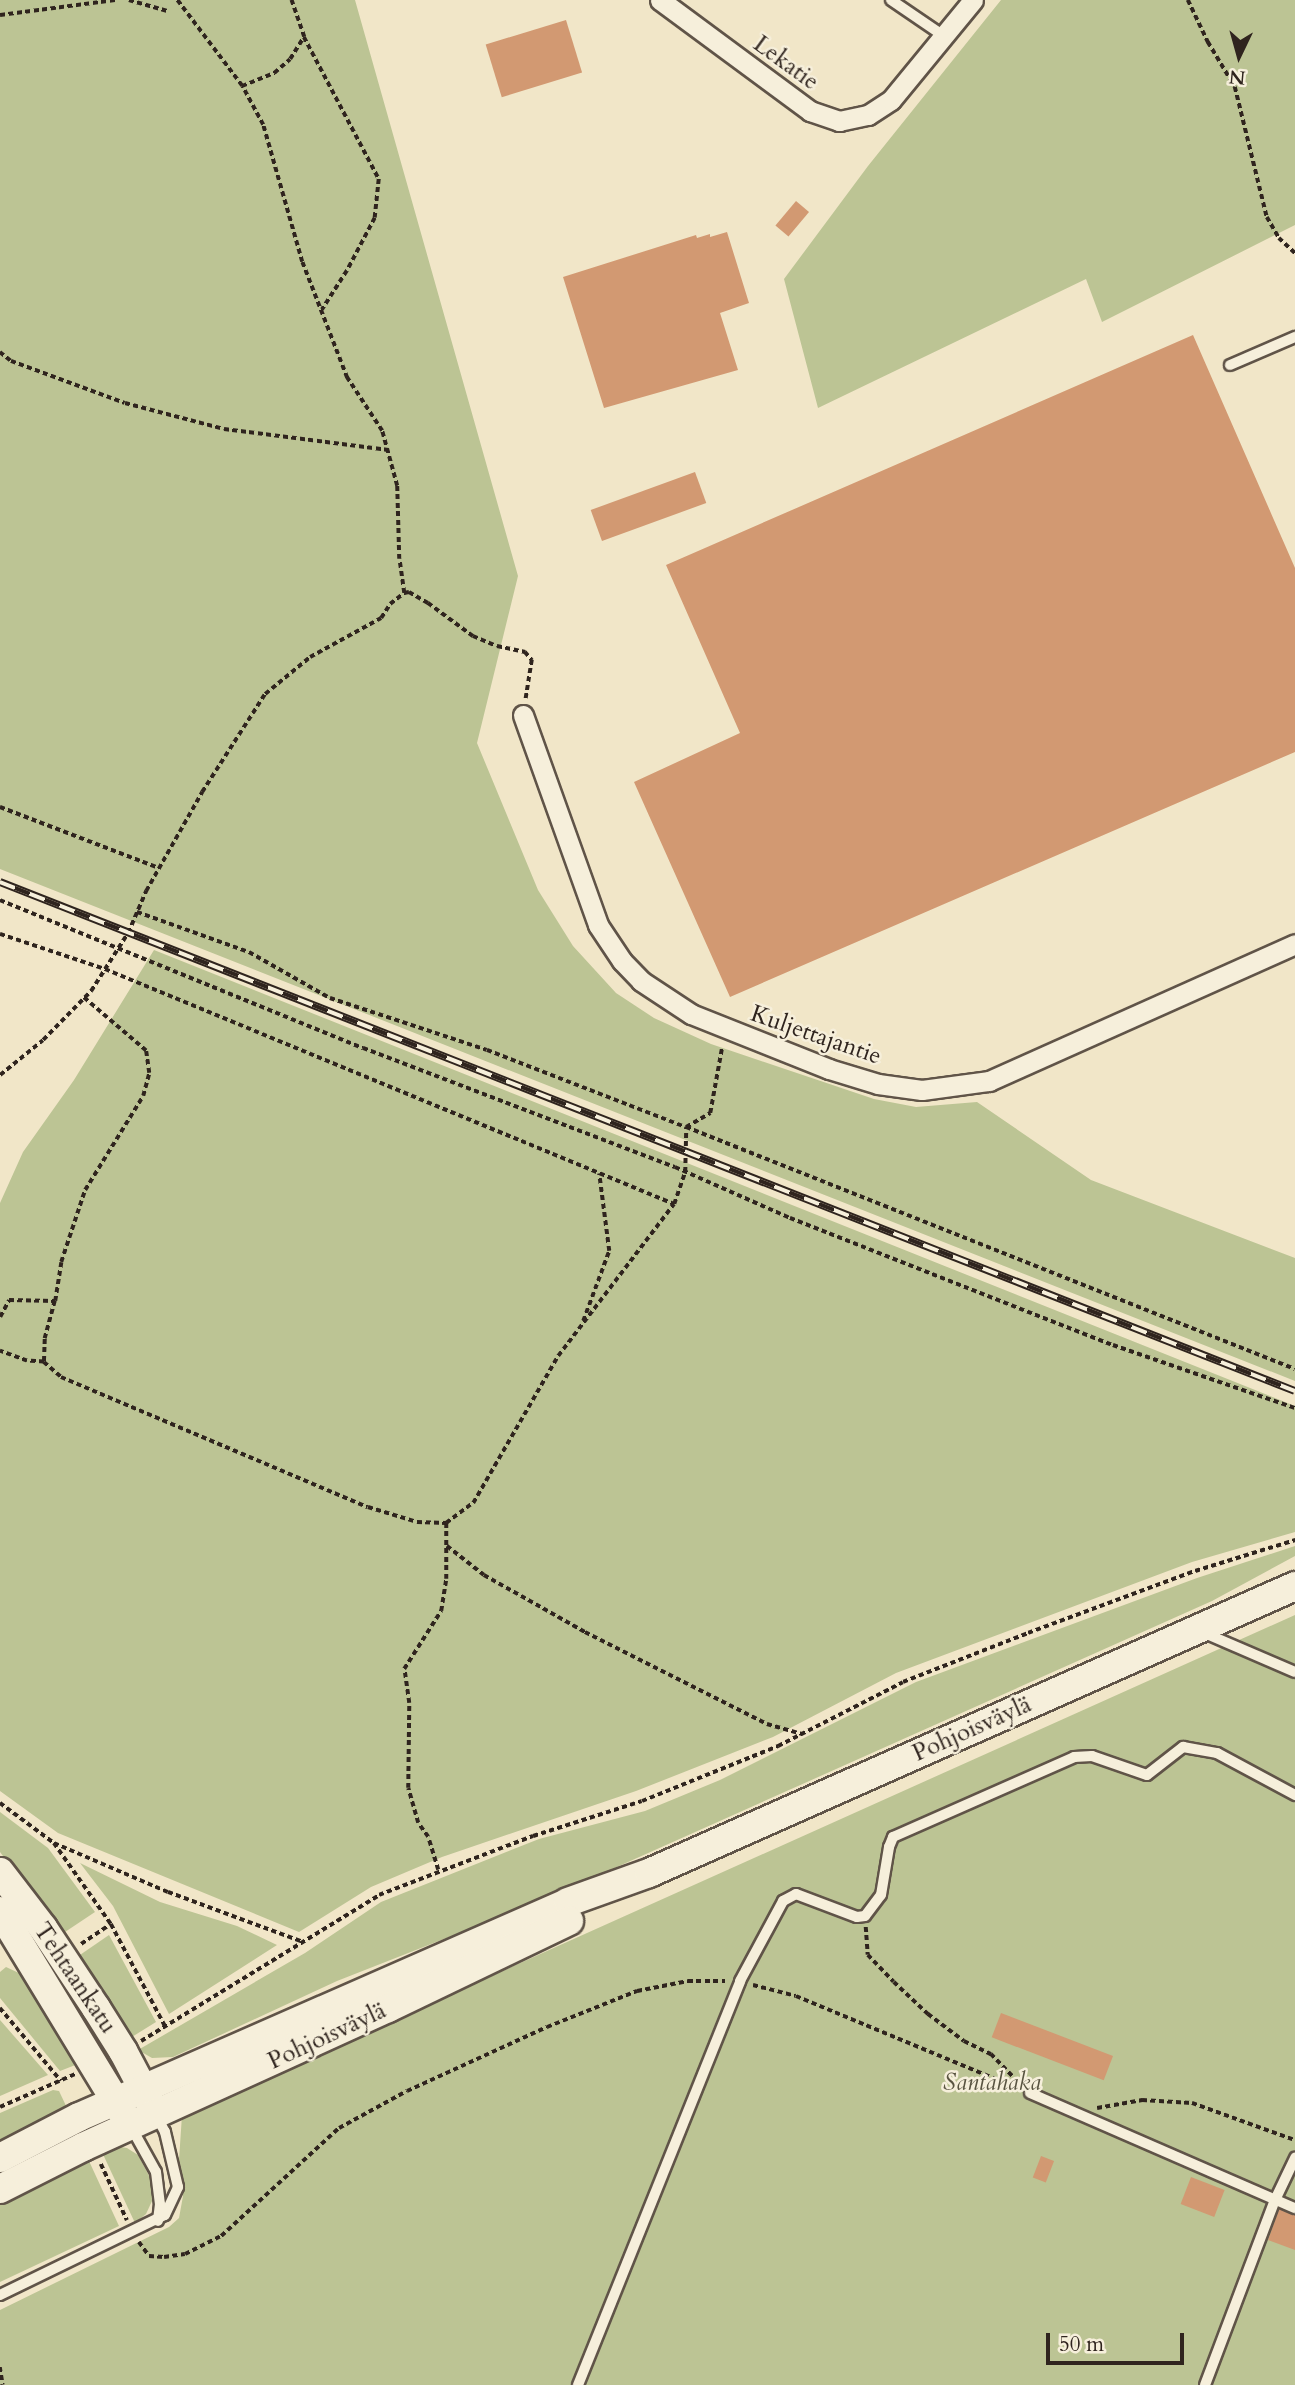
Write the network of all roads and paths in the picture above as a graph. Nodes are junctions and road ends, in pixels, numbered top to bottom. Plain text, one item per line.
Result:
1 (116, 0) edge
2 (129, 0) edge
3 (177, 0) edge
4 (291, 0) edge
5 (660, 0) edge
6 (891, 0) edge
7 (973, 0) edge
8 (1188, 0) edge
9 (167, 11) dead end
10 (0, 15) edge
11 (944, 36) junction
12 (304, 37) junction
13 (242, 86) junction
14 (1295, 253) edge
15 (321, 311) junction
16 (1295, 337) edge
17 (0, 352) edge
18 (1230, 365) dead end
19 (389, 450) junction
20 (404, 593) junction
21 (523, 715) joint
22 (0, 807) edge
23 (159, 869) junction
24 (0, 900) edge
25 (137, 912) junction
26 (0, 934) edge
27 (1295, 944) edge
28 (118, 948) junction
29 (105, 969) junction
30 (84, 998) junction
31 (730, 1031) junction
32 (0, 1075) edge
33 (686, 1127) junction
34 (685, 1172) junction
35 (600, 1174) junction
36 (674, 1204) junction
37 (55, 1301) junction
38 (0, 1317) edge
39 (582, 1324) junction
40 (0, 1351) edge
41 (44, 1362) junction
42 (1295, 1368) edge
43 (1295, 1408) edge
44 (446, 1523) junction
45 (1295, 1540) edge
46 (447, 1546) junction
47 (1295, 1586) edge
48 (1196, 1629) junction
49 (1295, 1672) edge
50 (803, 1734) junction
51 (1295, 1795) edge
52 (0, 1803) edge
53 (54, 1843) junction
54 (438, 1870) junction
55 (0, 1872) edge
56 (649, 1873) junction
57 (0, 1911) edge
58 (866, 1916) junction
59 (111, 1924) junction
60 (303, 1942) junction
61 (62, 1957) junction
62 (0, 2008) edge
63 (166, 2028) junction
64 (123, 2051) junction
65 (94, 2065) junction
66 (61, 2081) junction
67 (143, 2089) junction
68 (1030, 2094) joint
69 (115, 2101) junction
70 (0, 2107) edge
71 (144, 2120) junction
72 (0, 2158) edge
73 (1295, 2158) edge
74 (100, 2162) dead end
75 (0, 2189) edge
76 (1275, 2200) junction
77 (1295, 2208) edge
78 (158, 2221) junction
79 (133, 2232) junction
80 (0, 2295) edge
81 (0, 2367) edge
82 (3, 2385) edge
83 (578, 2385) edge
84 (1205, 2385) edge

1 - 10 path
2 - 9 path
3 - 13 path
4 - 12 path
5 - 11 street, Lekatie
6 - 11 lane
7 - 11 street, Lekatie
8 - 14 path
12 - 13 path
12 - 15 path
13 - 15 path
15 - 19 path
16 - 18 lane
17 - 19 path
19 - 20 path
20 - 21 path
20 - 23 path
21 - 31 street, Kuljettajantie
22 - 23 path
23 - 25 path
24 - 28 path
25 - 28 path
25 - 33 path
26 - 29 path
27 - 31 street, Kuljettajantie
28 - 29 path
28 - 34 path
29 - 30 path
29 - 35 path
30 - 32 path
30 - 37 path
31 - 33 path
33 - 34 path
33 - 42 path
34 - 36 path
34 - 43 path
35 - 36 path
35 - 39 path
36 - 39 path
37 - 38 path
37 - 41 path
39 - 44 path
40 - 41 path
41 - 44 path
44 - 46 path
45 - 50 path
46 - 50 path
46 - 54 path
47 - 48 main road, Pohjoisväylä
48 - 49 lane
48 - 56 main road, Pohjoisväylä
50 - 54 path
51 - 58 lane
52 - 53 path
53 - 59 path
53 - 60 path
54 - 60 path
55 - 61 main road, Tehtaankatu
56 - 67 main road, Pohjoisväylä
56 - 71 main road, Pohjoisväylä
57 - 65 main road, Tehtaankatu
58 - 68 path
58 - 83 lane
59 - 61 path
59 - 63 path
60 - 63 path
61 - 64 main road, Tehtaankatu
62 - 66 path
63 - 64 path
64 - 67 main road, Tehtaankatu
65 - 66 path
65 - 69 main road, Tehtaankatu
66 - 70 path
67 - 69 main road, Pohjoisväylä
67 - 71 main road, Tehtaankatu
68 - 76 lane
69 - 71 main road, Tehtaankatu
69 - 72 main road, Pohjoisväylä
71 - 75 main road, Pohjoisväylä
71 - 78 lane
71 - 78 lane
73 - 76 lane
74 - 79 path
76 - 77 lane
76 - 84 lane
78 - 79 lane
79 - 80 lane
81 - 82 path

